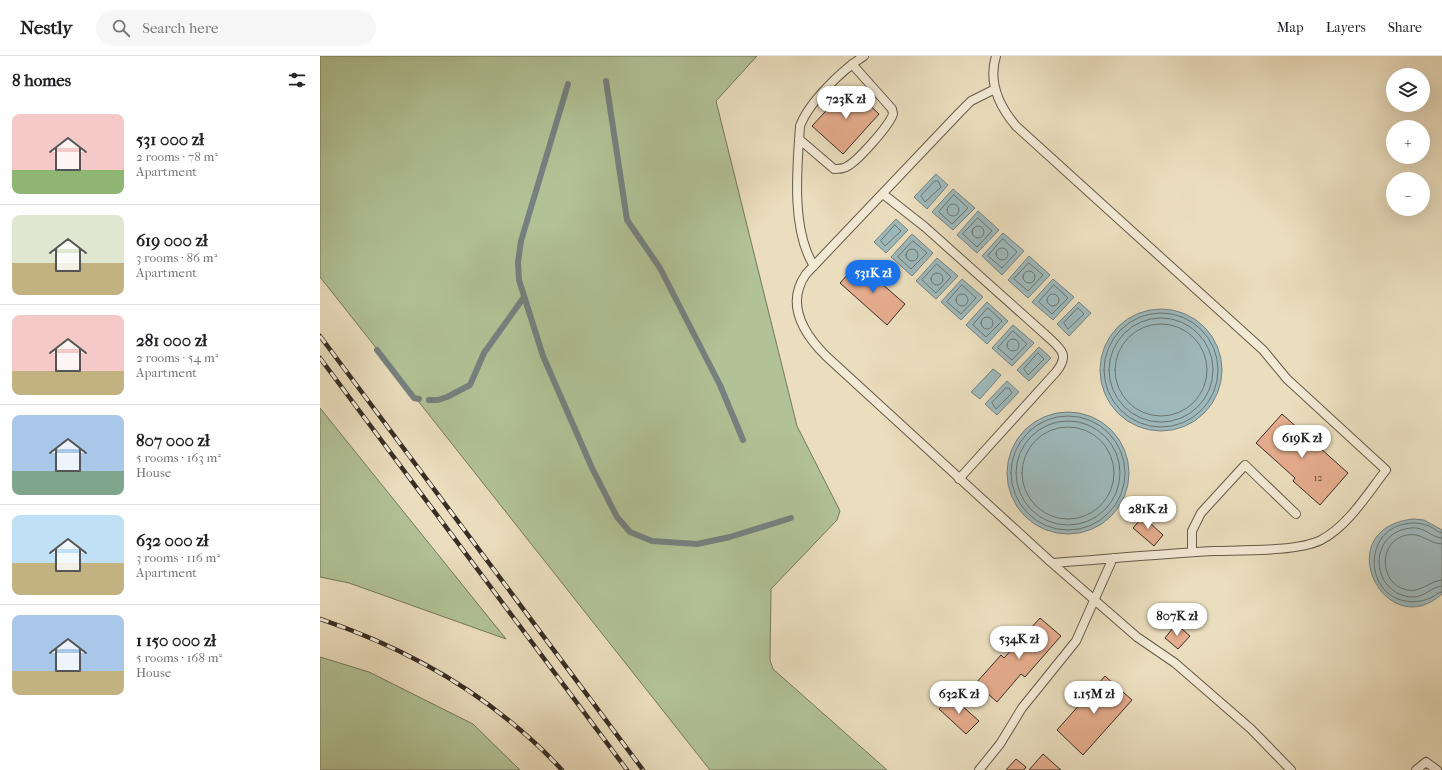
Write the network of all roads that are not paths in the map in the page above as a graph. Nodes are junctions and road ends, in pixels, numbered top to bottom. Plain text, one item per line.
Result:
1 (864, 56) edge
2 (996, 56) edge
3 (852, 64) junction
4 (995, 89) junction
5 (799, 139) junction
6 (883, 194) junction
7 (814, 266) junction
8 (959, 479) junction
9 (1296, 514) dead end
10 (1192, 552) junction
11 (1114, 558) junction
12 (1052, 563) junction
13 (1095, 600) junction
14 (979, 770) edge
15 (1291, 770) edge
16 (1416, 770) edge
17 (1437, 770) edge

1 - 3 lane
2 - 4 lane
3 - 5 lane
3 - 5 lane
4 - 6 lane
4 - 10 lane
5 - 7 lane
6 - 7 lane
6 - 8 lane
7 - 8 lane
8 - 12 lane
9 - 10 lane
10 - 11 lane
11 - 12 lane
11 - 13 lane
12 - 13 lane
13 - 14 lane
13 - 15 lane
16 - 17 lane

